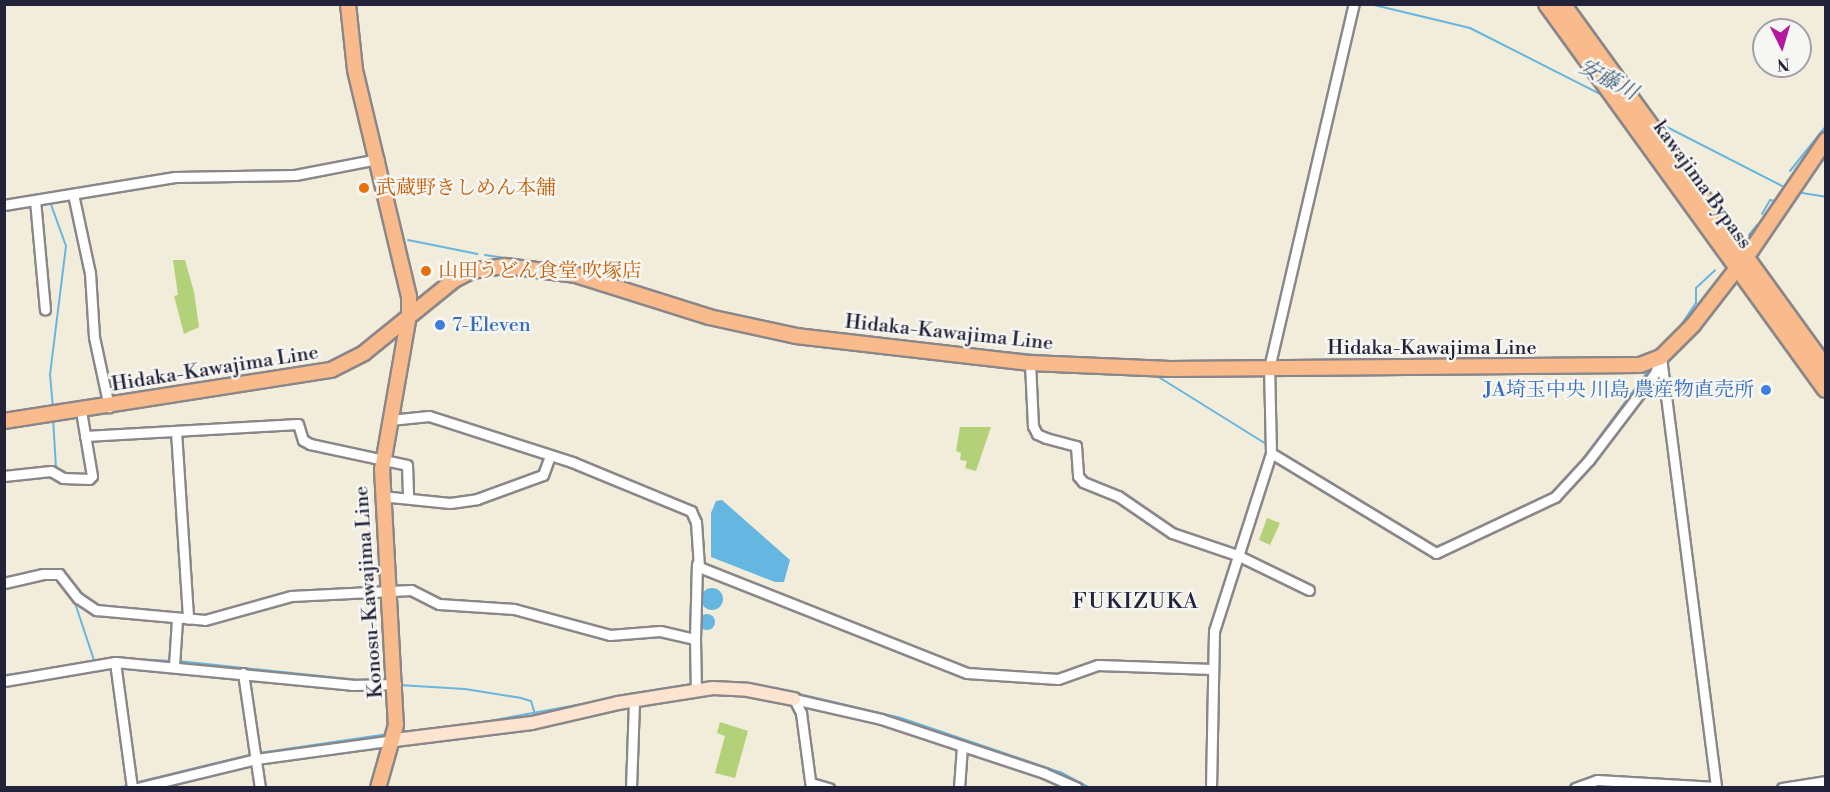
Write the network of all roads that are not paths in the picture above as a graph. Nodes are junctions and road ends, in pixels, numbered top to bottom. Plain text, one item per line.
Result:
1 (348, 4) edge
2 (1354, 4) edge
3 (1546, 4) edge
4 (1562, 4) edge
5 (1637, 120) junction
6 (1826, 140) edge
7 (378, 159) junction
8 (73, 194) junction
9 (35, 200) junction
10 (4, 205) edge
11 (1741, 263) junction
12 (45, 310) dead end
13 (410, 315) junction
14 (1661, 357) junction
15 (1030, 363) junction
16 (1269, 368) junction
17 (1826, 369) edge
18 (1826, 389) edge
19 (109, 407) junction
20 (81, 411) junction
21 (390, 420) junction
22 (4, 422) edge
23 (176, 431) junction
24 (85, 436) junction
25 (1271, 453) junction
26 (550, 456) junction
27 (383, 460) junction
28 (4, 476) edge
29 (381, 496) junction
30 (408, 496) junction
31 (1237, 555) junction
32 (696, 564) junction
33 (4, 583) edge
34 (1309, 590) dead end
35 (388, 591) junction
36 (177, 619) junction
37 (188, 619) junction
38 (695, 639) junction
39 (115, 662) junction
40 (174, 666) junction
41 (1212, 669) junction
42 (243, 672) junction
43 (4, 681) edge
44 (396, 684) junction
45 (696, 690) junction
46 (794, 699) junction
47 (634, 700) junction
48 (395, 740) junction
49 (962, 746) junction
50 (256, 759) junction
51 (1826, 781) edge
52 (811, 785) edge
53 (1716, 787) edge
54 (132, 788) edge
55 (137, 788) edge
56 (260, 788) edge
57 (378, 788) edge
58 (631, 788) edge
59 (829, 788) edge
60 (959, 788) edge
61 (1077, 788) edge
62 (1211, 788) edge
63 (1575, 788) edge
64 (1782, 788) edge

1 - 7 main road, Konosu-Kawajima Line
2 - 16 street
3 - 5 highway, kawajima Bypass
4 - 5 highway, kawajima Bypass
5 - 11 highway, kawajima Bypass
5 - 11 highway, kawajima Bypass
6 - 11 main road, Hidaka-Kawajima Line
7 - 8 street
7 - 13 main road, Konosu-Kawajima Line
8 - 9 street
8 - 19 street
9 - 10 street
9 - 12 street
11 - 14 main road, Hidaka-Kawajima Line
11 - 17 highway, kawajima Bypass
11 - 18 highway, kawajima Bypass
13 - 15 main road, Hidaka-Kawajima Line
13 - 19 main road, Hidaka-Kawajima Line
13 - 21 main road, Konosu-Kawajima Line
14 - 16 main road, Hidaka-Kawajima Line
14 - 25 street
14 - 53 street
15 - 16 main road, Hidaka-Kawajima Line
15 - 31 street
16 - 25 street
19 - 20 main road, Hidaka-Kawajima Line
20 - 22 main road, Hidaka-Kawajima Line
20 - 24 street
21 - 26 street
21 - 27 main road, Konosu-Kawajima Line
23 - 24 street
23 - 27 street
23 - 37 street
24 - 28 street
25 - 31 street
26 - 30 street
26 - 32 street
27 - 29 main road, Konosu-Kawajima Line
27 - 30 street
29 - 30 street
29 - 35 main road, Konosu-Kawajima Line
31 - 34 street
31 - 41 street
32 - 38 street
32 - 41 street
33 - 36 street
35 - 37 street
35 - 38 street
35 - 44 main road, Konosu-Kawajima Line
36 - 37 street
36 - 40 street
38 - 45 street
39 - 40 street
39 - 43 street
39 - 54 street
40 - 42 street
41 - 62 street
42 - 44 street
42 - 50 street
44 - 48 main road, Konosu-Kawajima Line
45 - 46 street
45 - 47 street
46 - 49 street
46 - 52 street
47 - 48 street
47 - 58 street
48 - 50 street
48 - 57 main road, Konosu-Kawajima Line
49 - 60 street
49 - 61 street
50 - 55 street
50 - 56 street
51 - 64 street
52 - 59 street
53 - 63 street

